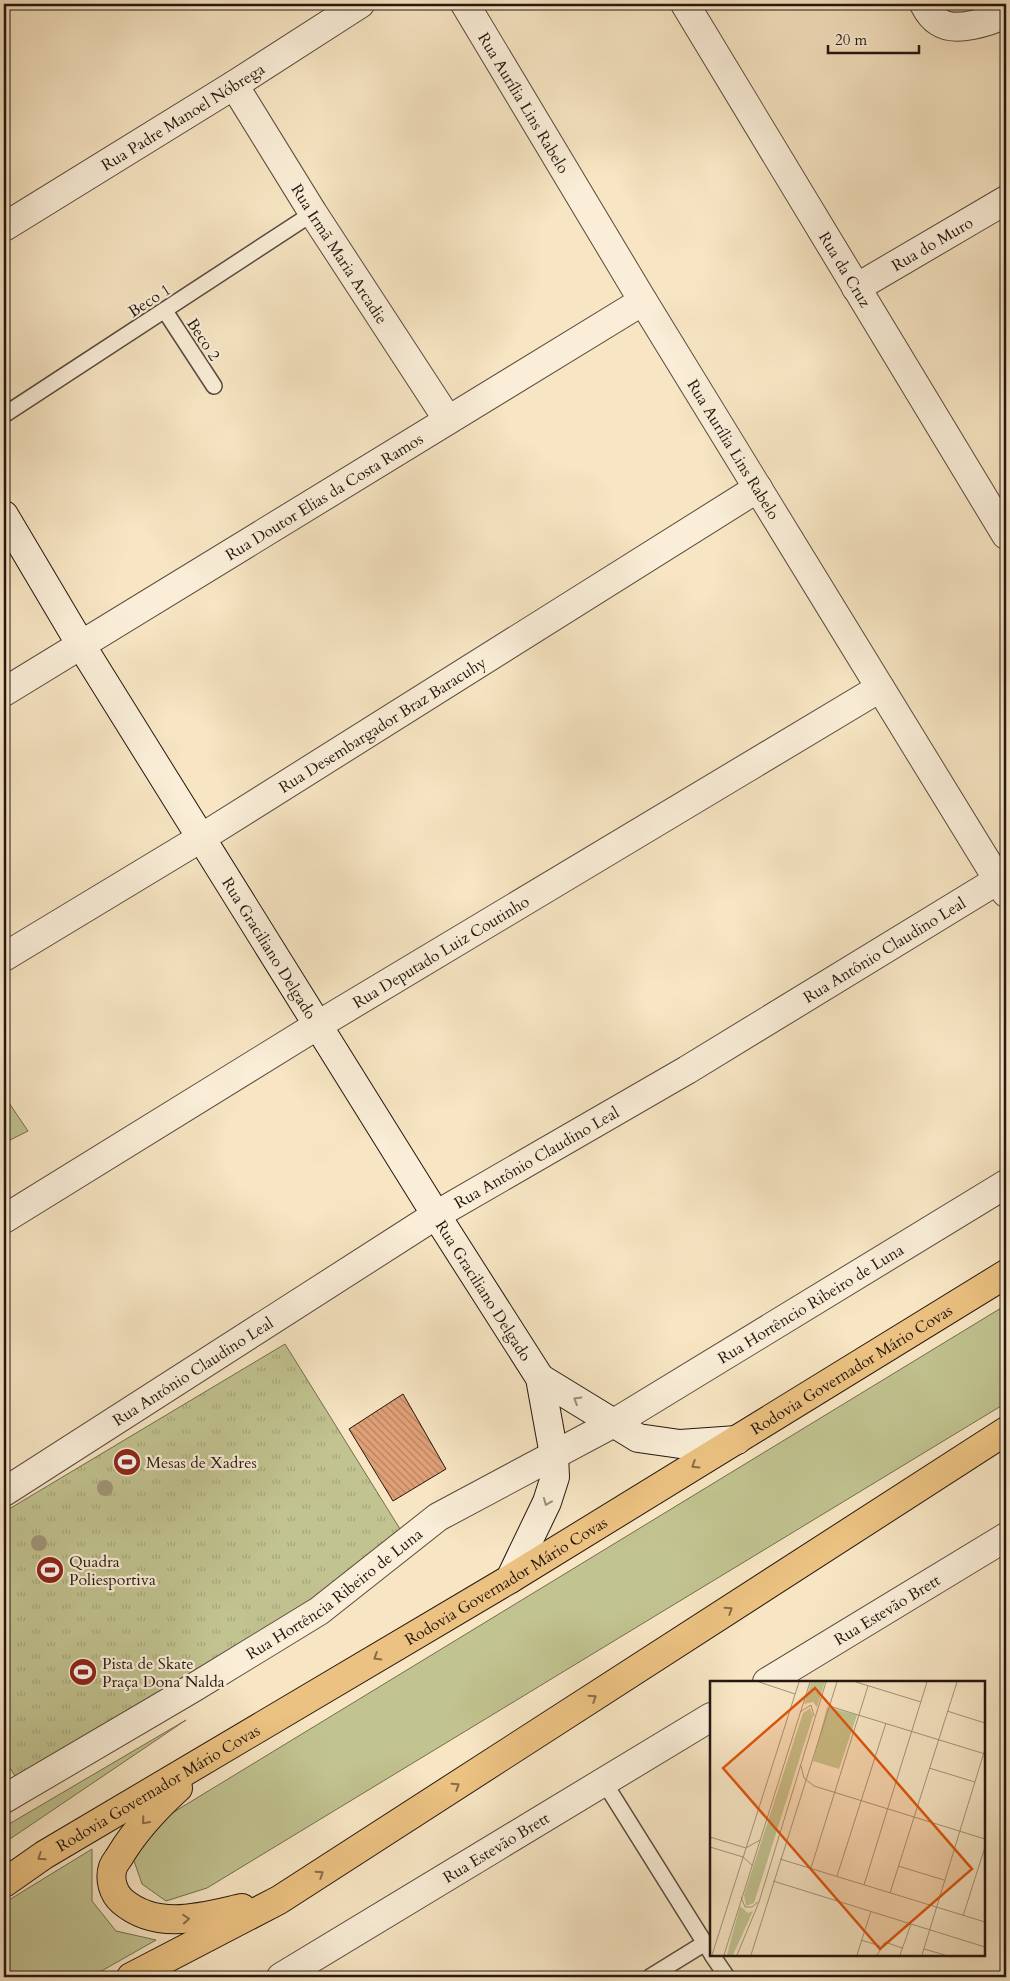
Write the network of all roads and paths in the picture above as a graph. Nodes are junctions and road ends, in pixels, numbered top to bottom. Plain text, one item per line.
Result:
1 (360, 4) edge
2 (465, 4) edge
3 (685, 4) edge
4 (924, 4) edge
5 (1002, 24) edge
6 (234, 85) junction
7 (1006, 200) edge
8 (313, 213) junction
9 (4, 227) edge
10 (856, 288) junction
11 (644, 301) junction
12 (165, 311) junction
13 (214, 386) dead end
14 (4, 416) edge
15 (448, 420) junction
16 (758, 488) junction
17 (4, 514) edge
18 (1006, 535) edge
19 (81, 645) junction
20 (880, 688) junction
21 (4, 692) edge
22 (201, 838) junction
23 (1002, 886) edge
24 (4, 957) edge
25 (318, 1025) junction
26 (1006, 1184) edge
27 (436, 1215) junction
28 (4, 1219) edge
29 (1006, 1274) edge
30 (540, 1378) junction
31 (614, 1423) junction
32 (1006, 1431) edge
33 (737, 1440) junction
34 (554, 1455) junction
35 (4, 1492) edge
36 (1006, 1536) edge
37 (510, 1579) junction
38 (770, 1681) edge
39 (710, 1717) edge
40 (218, 1751) junction
41 (604, 1782) junction
42 (6, 1791) edge
43 (4, 1883) edge
44 (279, 1900) junction
45 (709, 1950) edge
46 (713, 1956) edge
47 (131, 1977) edge
48 (281, 1977) edge
49 (650, 1977) edge
50 (727, 1977) edge

1 - 6 street, Rua Padre Manoel Nóbrega
2 - 11 street, Rua Aurília Lins Rabelo
3 - 10 street, Rua da Cruz
4 - 5 street
6 - 8 street, Rua Irmã Maria Arcadie
6 - 9 street, Rua Padre Manoel Nóbrega
7 - 10 street, Rua do Muro
8 - 12 lane, Beco 1
8 - 15 street, Rua Irmã Maria Arcadie
10 - 18 street, Rua da Cruz
11 - 15 street, Rua Doutor Elias da Costa Ramos
11 - 16 street, Rua Aurília Lins Rabelo
12 - 13 lane, Beco 2
12 - 14 lane, Beco 1
15 - 19 street, Rua Doutor Elias da Costa Ramos
16 - 20 street, Rua Aurília Lins Rabelo
16 - 22 street, Rua Desembargador Braz Baracuhy
17 - 19 street, Rua Graciliano Delgado
19 - 21 street, Rua Doutor Elias da Costa Ramos
19 - 22 street, Rua Graciliano Delgado
20 - 23 street, Rua Aurília Lins Rabelo
20 - 25 street, Rua Deputado Luiz Coutinho
22 - 24 street, Rua Desembargador Braz Baracuhy
22 - 25 street, Rua Graciliano Delgado
23 - 27 street, Rua Antônio Claudino Leal
25 - 27 street, Rua Graciliano Delgado
25 - 28 street, Rua Deputado Luiz Coutinho
26 - 31 street, Rua Hortêncio Ribeiro de Luna
27 - 30 street, Rua Graciliano Delgado
27 - 35 street, Rua Antônio Claudino Leal
29 - 33 highway, Rodovia Governador Mário Covas
31 -> 30 street, Rua Graciliano Delgado
30 - 34 street, Rua Graciliano Delgado
31 - 33 street, Rua Graciliano Delgado
31 - 34 street, Rua Hortência Ribeiro de Luna
44 -> 32 highway
33 -> 37 highway, Rodovia Governador Mário Covas
34 -> 37 street, Rua Graciliano Delgado
34 - 42 street, Rua Hortência Ribeiro de Luna
36 - 38 street, Rua Estevão Brett
37 -> 40 highway, Rodovia Governador Mário Covas
39 - 41 street, Rua Estevão Brett
40 -> 43 highway, Rodovia Governador Mário Covas
40 -> 44 highway
41 - 45 lane
41 - 48 street, Rua Estevão Brett
44 - 47 highway
45 - 49 lane
46 - 50 lane

